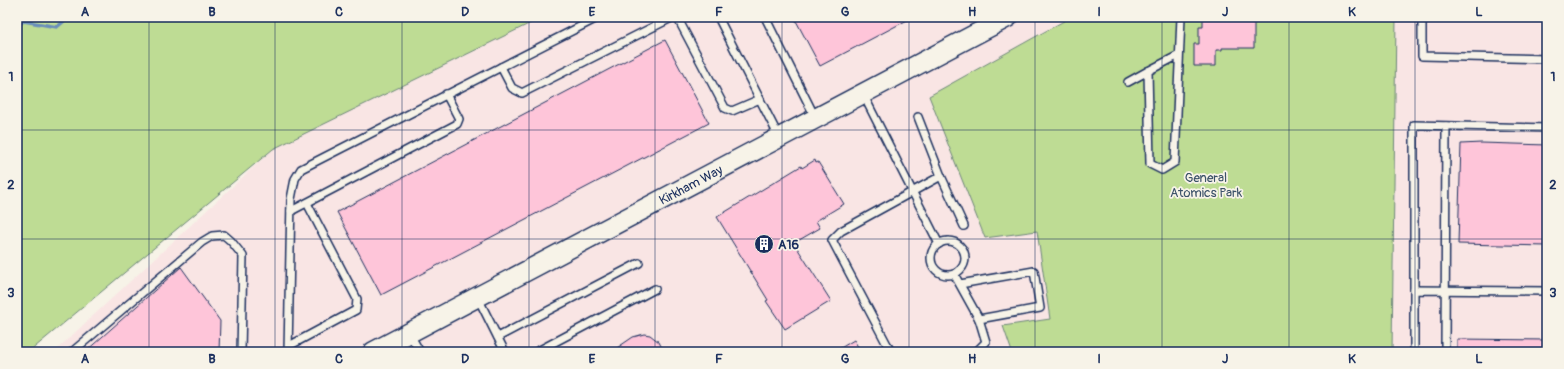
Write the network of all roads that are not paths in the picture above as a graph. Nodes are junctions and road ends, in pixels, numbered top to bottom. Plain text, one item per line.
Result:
1 (599, 17) edge
2 (673, 17) edge
3 (677, 17) edge
4 (718, 17) edge
5 (765, 17) edge
6 (1181, 17) edge
7 (1422, 17) edge
8 (1001, 18) edge
9 (1179, 55) junction
10 (1547, 59) edge
11 (501, 67) junction
12 (1148, 71) junction
13 (1128, 82) dead end
14 (446, 94) junction
15 (863, 94) junction
16 (760, 99) junction
17 (918, 117) dead end
18 (816, 118) junction
19 (1446, 126) junction
20 (1547, 128) edge
21 (779, 137) junction
22 (941, 176) junction
23 (912, 191) junction
24 (307, 203) junction
25 (291, 211) junction
26 (964, 226) dead end
27 (939, 244) junction
28 (639, 263) dead end
29 (954, 274) junction
30 (960, 284) junction
31 (655, 289) dead end
32 (1414, 290) junction
33 (1445, 290) junction
34 (1547, 290) edge
35 (477, 297) junction
36 (979, 319) junction
37 (409, 333) junction
38 (498, 337) junction
39 (288, 349) edge
40 (72, 352) edge
41 (241, 352) edge
42 (373, 352) edge
43 (420, 352) edge
44 (505, 352) edge
45 (536, 352) edge
46 (891, 352) edge
47 (976, 352) edge
48 (1414, 352) edge
49 (1445, 352) edge

1 - 11 lane
2 - 11 lane
3 - 16 lane
4 - 16 lane
5 - 18 lane
6 - 9 lane
7 - 10 lane
8 - 15 main road, Kirkham Way
9 - 12 lane
9 - 12 lane
11 - 14 lane
12 - 13 lane
14 - 24 lane
14 - 25 lane
15 - 18 main road, Kirkham Way
15 - 23 lane
16 - 21 lane
17 - 22 lane
18 - 21 main road, Kirkham Way
19 - 20 lane
19 - 32 lane
19 - 33 lane
21 - 35 main road, Kirkham Way
22 - 23 lane
22 - 26 lane
23 - 27 lane
23 - 46 lane
24 - 25 lane
24 - 39 lane
25 - 39 lane
27 - 29 lane
27 - 29 lane
28 - 38 lane
29 - 30 lane
30 - 36 lane
30 - 36 lane
31 - 45 lane
32 - 33 lane
32 - 48 lane
33 - 34 lane
33 - 49 lane
35 - 37 main road, Kirkham Way
35 - 38 lane
36 - 47 lane
37 - 42 main road, Kirkham Way
37 - 43 lane
38 - 44 lane
40 - 41 lane

